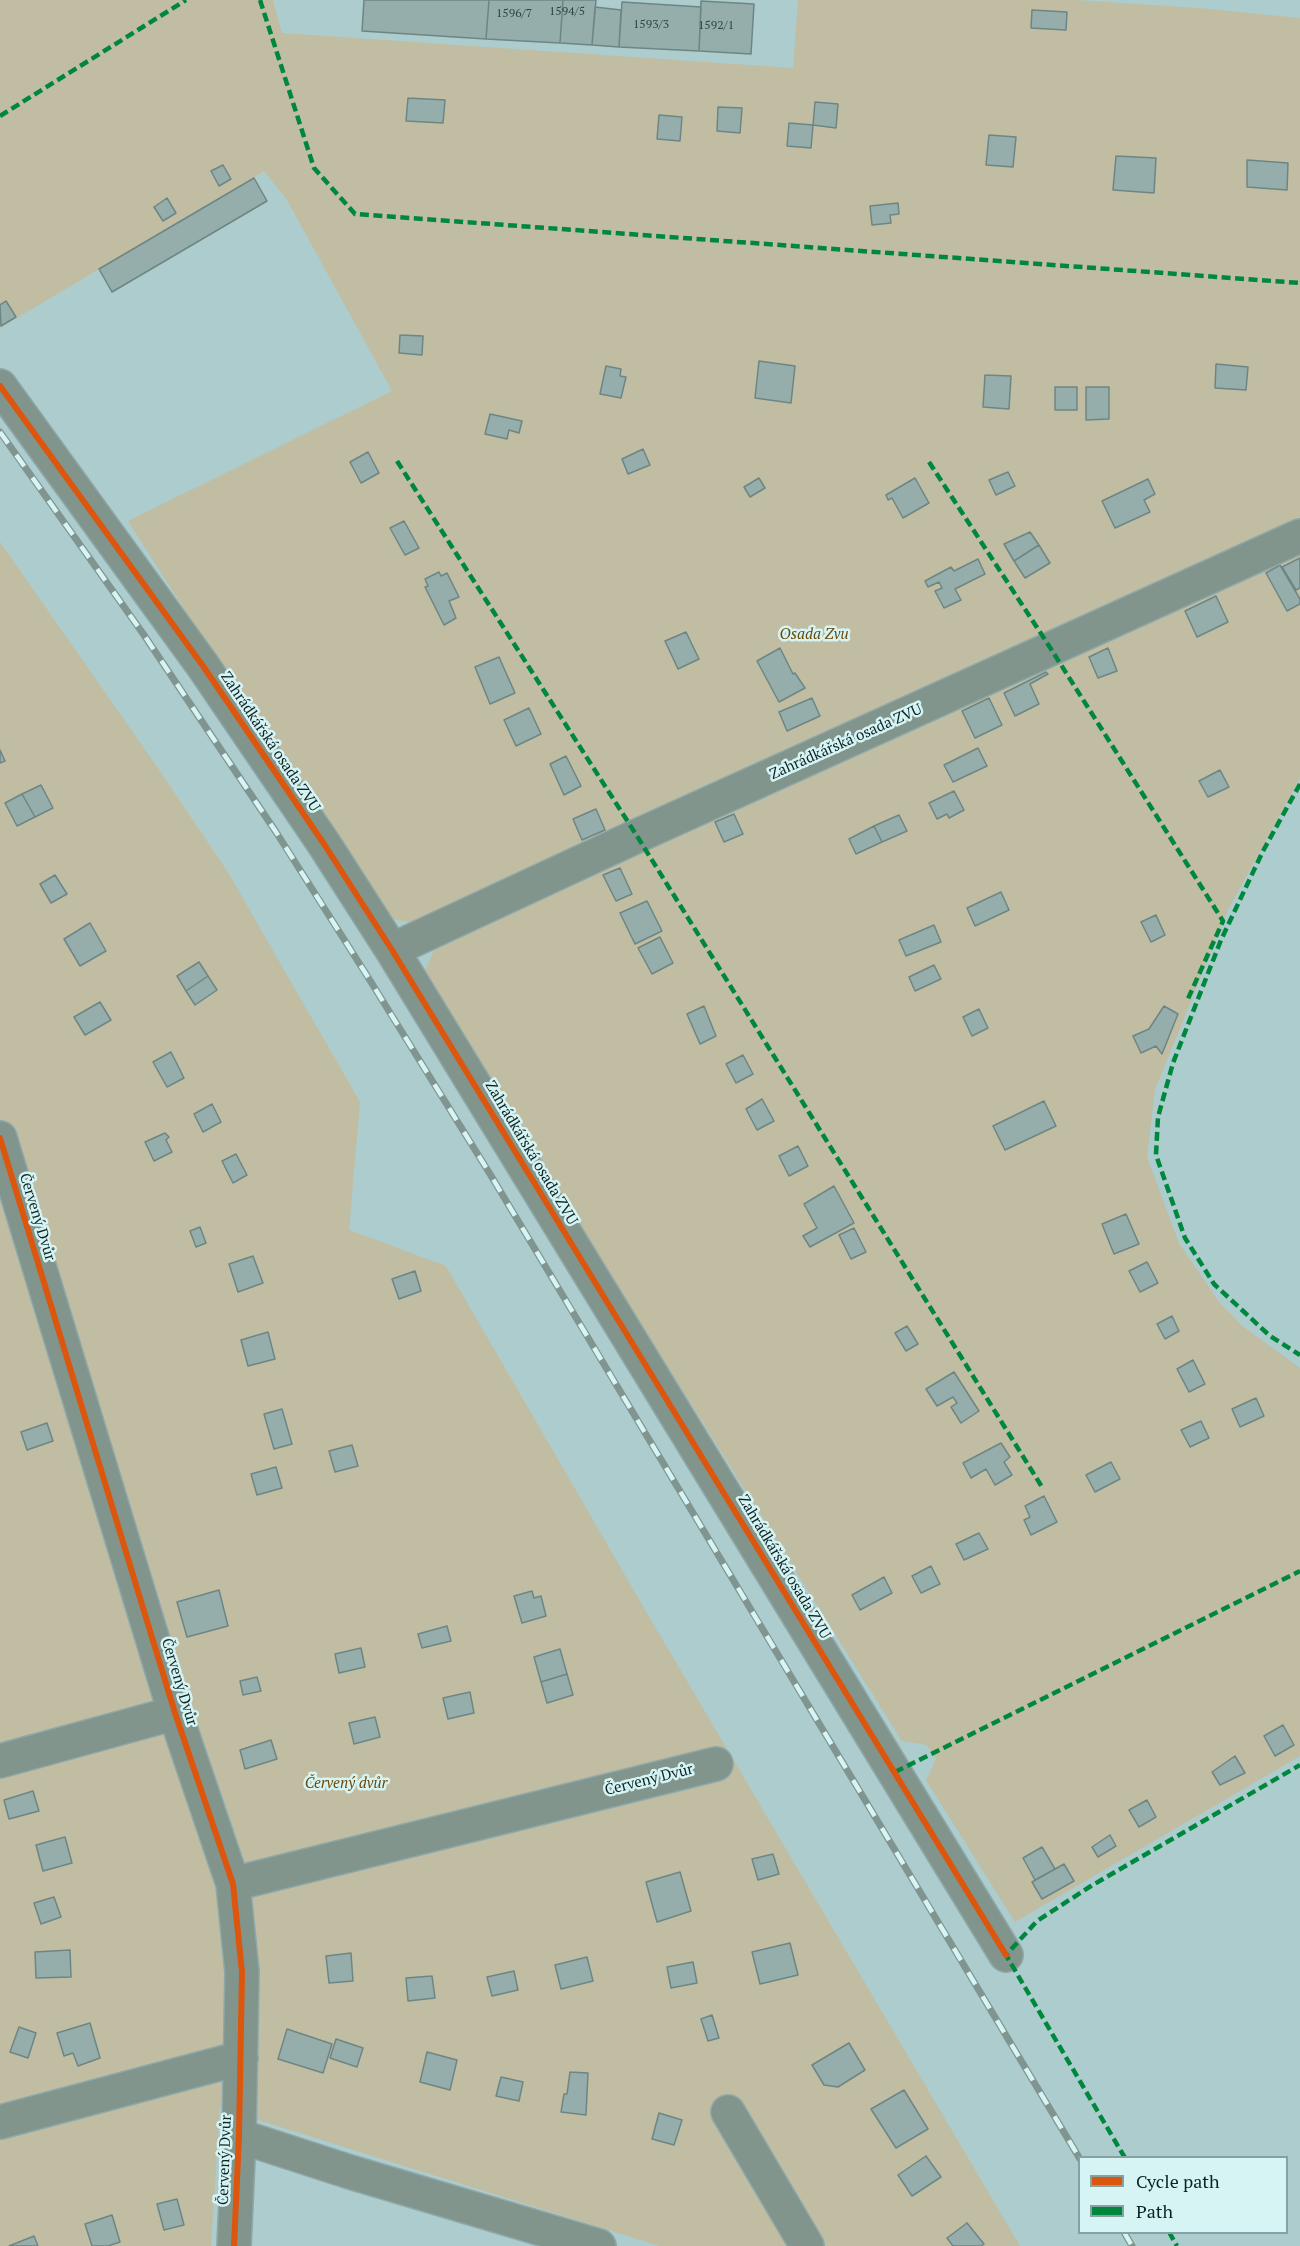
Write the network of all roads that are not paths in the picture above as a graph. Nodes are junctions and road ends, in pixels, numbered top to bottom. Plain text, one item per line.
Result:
1 (0, 386) edge
2 (1300, 536) edge
3 (393, 950) junction
4 (0, 1138) edge
5 (176, 1713) junction
6 (0, 1761) edge
7 (716, 1764) dead end
8 (233, 1884) junction
9 (1006, 1955) dead end
10 (241, 2058) junction
11 (728, 2112) dead end
12 (0, 2122) edge
13 (239, 2136) junction
14 (234, 2246) edge
15 (599, 2246) edge
16 (807, 2246) edge

1 - 3 street, Zahrádkářská osada ZVU
2 - 3 street, Zahrádkářská osada ZVU
3 - 9 street, Zahrádkářská osada ZVU
4 - 5 street, Červený Dvůr
5 - 6 street, Červený Dvůr
5 - 8 street, Červený Dvůr
7 - 8 street, Červený Dvůr
8 - 10 street, Červený Dvůr
10 - 12 street
10 - 13 street, Červený Dvůr
11 - 16 street
13 - 14 street, Červený Dvůr
13 - 15 street, Červený Dvůr

